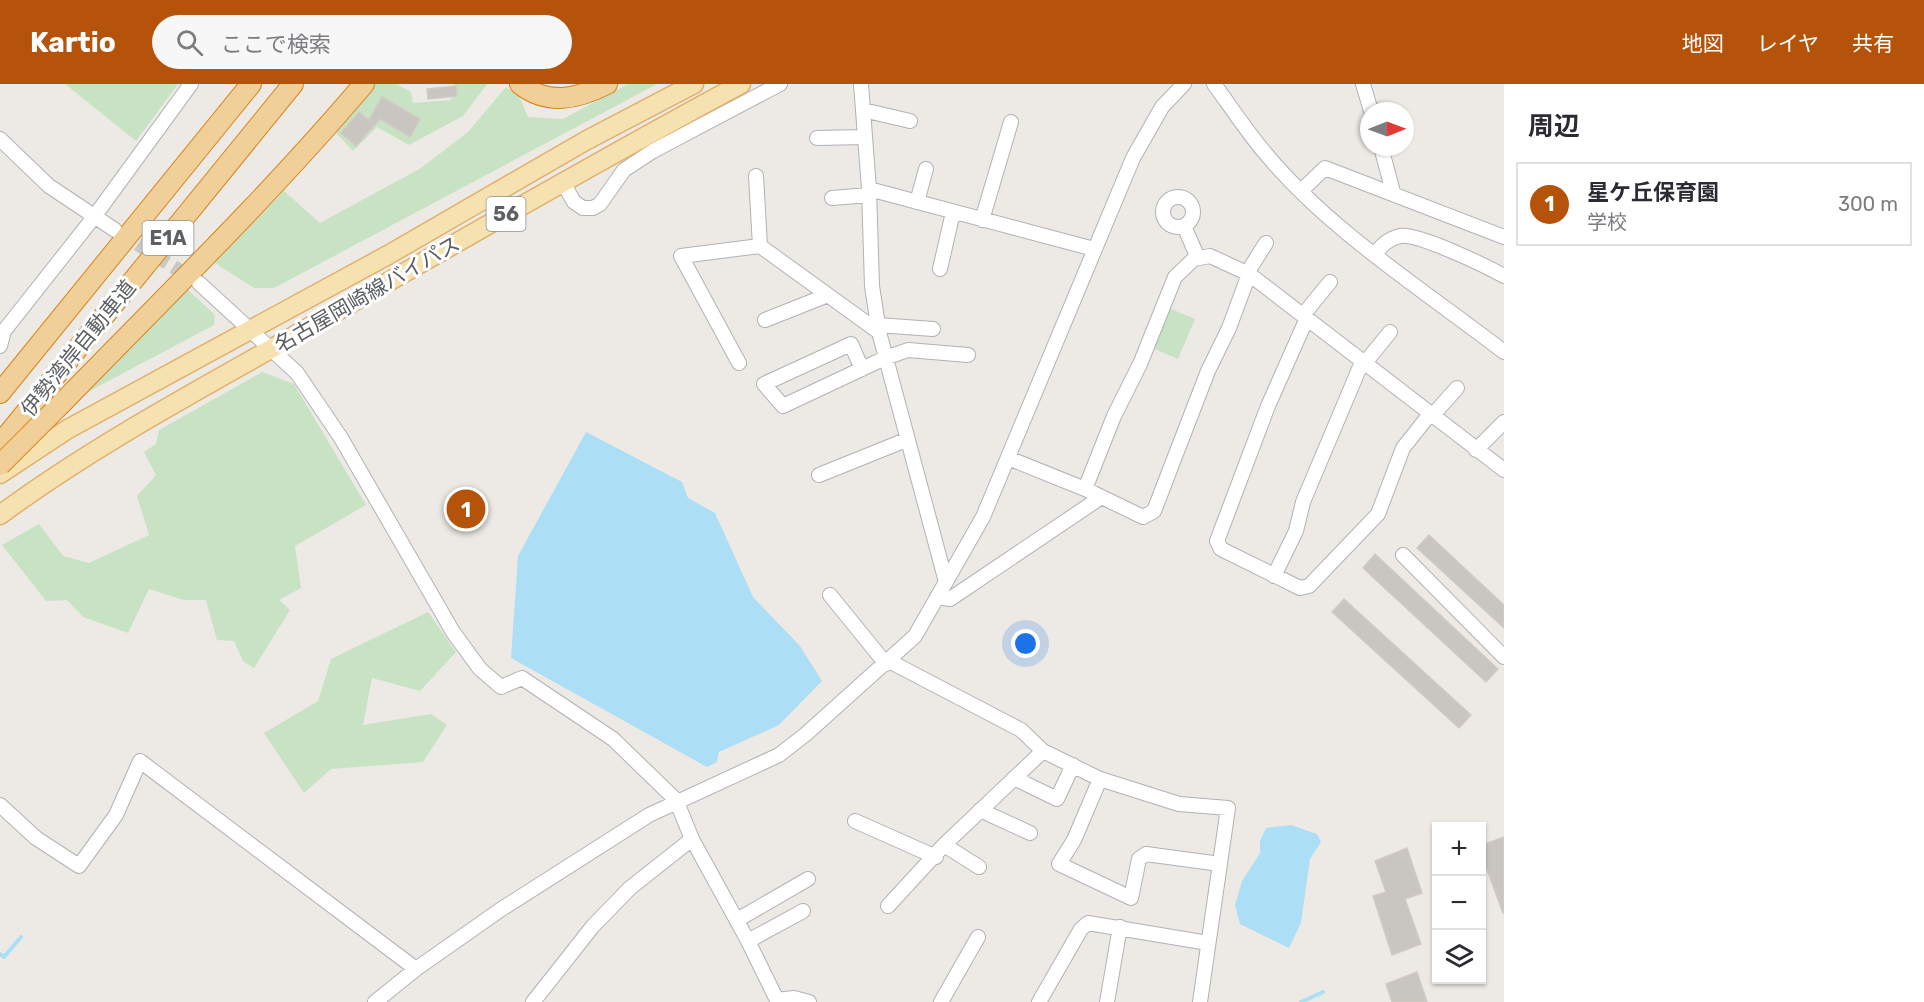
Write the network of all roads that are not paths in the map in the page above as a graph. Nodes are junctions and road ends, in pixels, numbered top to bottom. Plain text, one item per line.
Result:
1 (191, 84) edge
2 (243, 84) edge
3 (251, 84) edge
4 (293, 84) edge
5 (364, 84) edge
6 (520, 84) edge
7 (607, 84) edge
8 (694, 84) edge
9 (741, 84) edge
10 (780, 84) edge
11 (861, 84) edge
12 (1184, 84) edge
13 (1214, 84) edge
14 (1363, 84) edge
15 (1368, 102) edge
16 (863, 110) junction
17 (910, 121) dead end
18 (1011, 122) dead end
19 (864, 137) junction
20 (817, 138) dead end
21 (0, 139) edge
22 (1383, 156) edge
23 (182, 168) junction
24 (926, 169) dead end
25 (756, 176) dead end
26 (562, 181) junction
27 (1302, 190) junction
28 (869, 192) junction
29 (1393, 192) junction
30 (832, 198) dead end
31 (917, 202) junction
32 (953, 212) junction
33 (94, 218) junction
34 (982, 220) junction
35 (1184, 226) dead end
36 (115, 230) tunnel mouth
37 (1504, 237) edge
38 (1266, 243) dead end
39 (760, 246) junction
40 (1094, 249) junction
41 (1375, 254) junction
42 (1198, 258) junction
43 (940, 269) dead end
44 (1248, 274) junction
45 (1504, 276) edge
46 (1330, 282) dead end
47 (200, 283) tunnel mouth
48 (828, 295) junction
49 (1305, 316) junction
50 (765, 320) dead end
51 (878, 328) junction
52 (252, 329) junction
53 (933, 329) dead end
54 (1390, 332) dead end
55 (0, 346) edge
56 (273, 348) junction
57 (1504, 352) edge
58 (968, 355) dead end
59 (885, 358) junction
60 (739, 363) dead end
61 (1363, 363) junction
62 (862, 369) dead end
63 (1457, 388) dead end
64 (0, 393) edge
65 (1431, 415) junction
66 (1504, 422) edge
67 (906, 440) junction
68 (0, 444) edge
69 (1476, 450) junction
70 (20, 458) junction
71 (1008, 458) junction
72 (0, 465) edge
73 (1504, 470) edge
74 (0, 474) edge
75 (819, 475) dead end
76 (1084, 489) junction
77 (1100, 498) junction
78 (0, 515) edge
79 (1403, 555) dead end
80 (1274, 576) junction
81 (946, 582) junction
82 (830, 595) dead end
83 (937, 597) junction
84 (1504, 657) edge
85 (887, 662) junction
86 (1043, 751) junction
87 (1073, 765) junction
88 (1014, 778) junction
89 (1100, 778) junction
90 (676, 800) junction
91 (0, 805) edge
92 (980, 810) junction
93 (855, 820) dead end
94 (1030, 833) dead end
95 (692, 839) junction
96 (944, 845) junction
97 (936, 857) junction
98 (1220, 864) junction
99 (979, 867) dead end
100 (808, 879) dead end
101 (888, 906) dead end
102 (803, 911) dead end
103 (737, 920) junction
104 (1120, 927) junction
105 (978, 937) dead end
106 (748, 941) junction
107 (1208, 943) junction
108 (416, 969) junction
109 (777, 1001) edge
110 (375, 1002) edge
111 (533, 1002) edge
112 (809, 1002) edge
113 (941, 1002) edge
114 (1039, 1002) edge
115 (1107, 1002) edge
116 (1200, 1002) edge

1 - 33 street
2 - 23 highway
3 - 23 highway, 伊勢湾岸自動車道 / E1A
4 - 68 highway, 伊勢湾岸自動車道 / E1A
5 - 72 highway, bridge
6 - 7 highway
8 - 52 main road, 名古屋岡崎線バイパス / 56
9 - 26 main road, 名古屋岡崎線バイパス / 56
10 - 26 street
11 - 16 street
12 - 40 street
13 - 27 street
14 - 15 street
16 - 17 street
16 - 19 street
18 - 34 street
19 - 20 street
19 - 28 street
21 - 33 street
22 - 29 street
23 - 64 highway, 伊勢湾岸自動車道 / E1A
24 - 31 street
25 - 39 street
26 - 56 main road, 名古屋岡崎線バイパス / 56
27 - 29 street
27 - 41 street
28 - 30 street
28 - 31 street
28 - 51 street
29 - 37 street
31 - 32 street
32 - 34 street
32 - 43 street
33 - 36 street
33 - 55 street
34 - 40 street
35 - 42 street
38 - 44 street
39 - 48 street
39 - 60 street
40 - 71 street
41 - 45 street
41 - 57 street
42 - 44 street
42 - 76 street
44 - 49 street
44 - 77 street
46 - 49 street
47 - 52 street
48 - 50 street
48 - 51 street
49 - 61 street
49 - 80 street
51 - 53 street
51 - 59 street
52 - 56 street
52 - 70 main road, 名古屋岡崎線バイパス / 56
54 - 61 street
56 - 78 main road, 名古屋岡崎線バイパス / 56
56 - 90 street
58 - 59 street
59 - 62 street
59 - 67 street
61 - 65 street
61 - 80 street
63 - 65 street
65 - 69 street
65 - 80 street
66 - 69 street
67 - 75 street
67 - 81 street
68 - 70 street
69 - 73 street
70 - 74 main road, 名古屋岡崎線バイパス / 56
71 - 76 street
71 - 81 street
76 - 77 street
77 - 83 street
79 - 84 street
81 - 83 street
82 - 85 street
83 - 85 street
85 - 86 street
85 - 90 street
86 - 87 street
86 - 88 street
87 - 88 street
87 - 89 street
88 - 92 street
89 - 98 street
89 - 98 street
90 - 95 street
90 - 108 street
91 - 108 street
92 - 94 street
92 - 96 street
93 - 97 street
95 - 103 street
95 - 111 street
96 - 97 street
96 - 99 street
97 - 101 street
98 - 107 street
100 - 103 street
102 - 106 street
103 - 106 street
104 - 107 street
104 - 114 street
104 - 115 street
105 - 113 street
106 - 109 street
107 - 116 street
108 - 110 street
109 - 112 street

